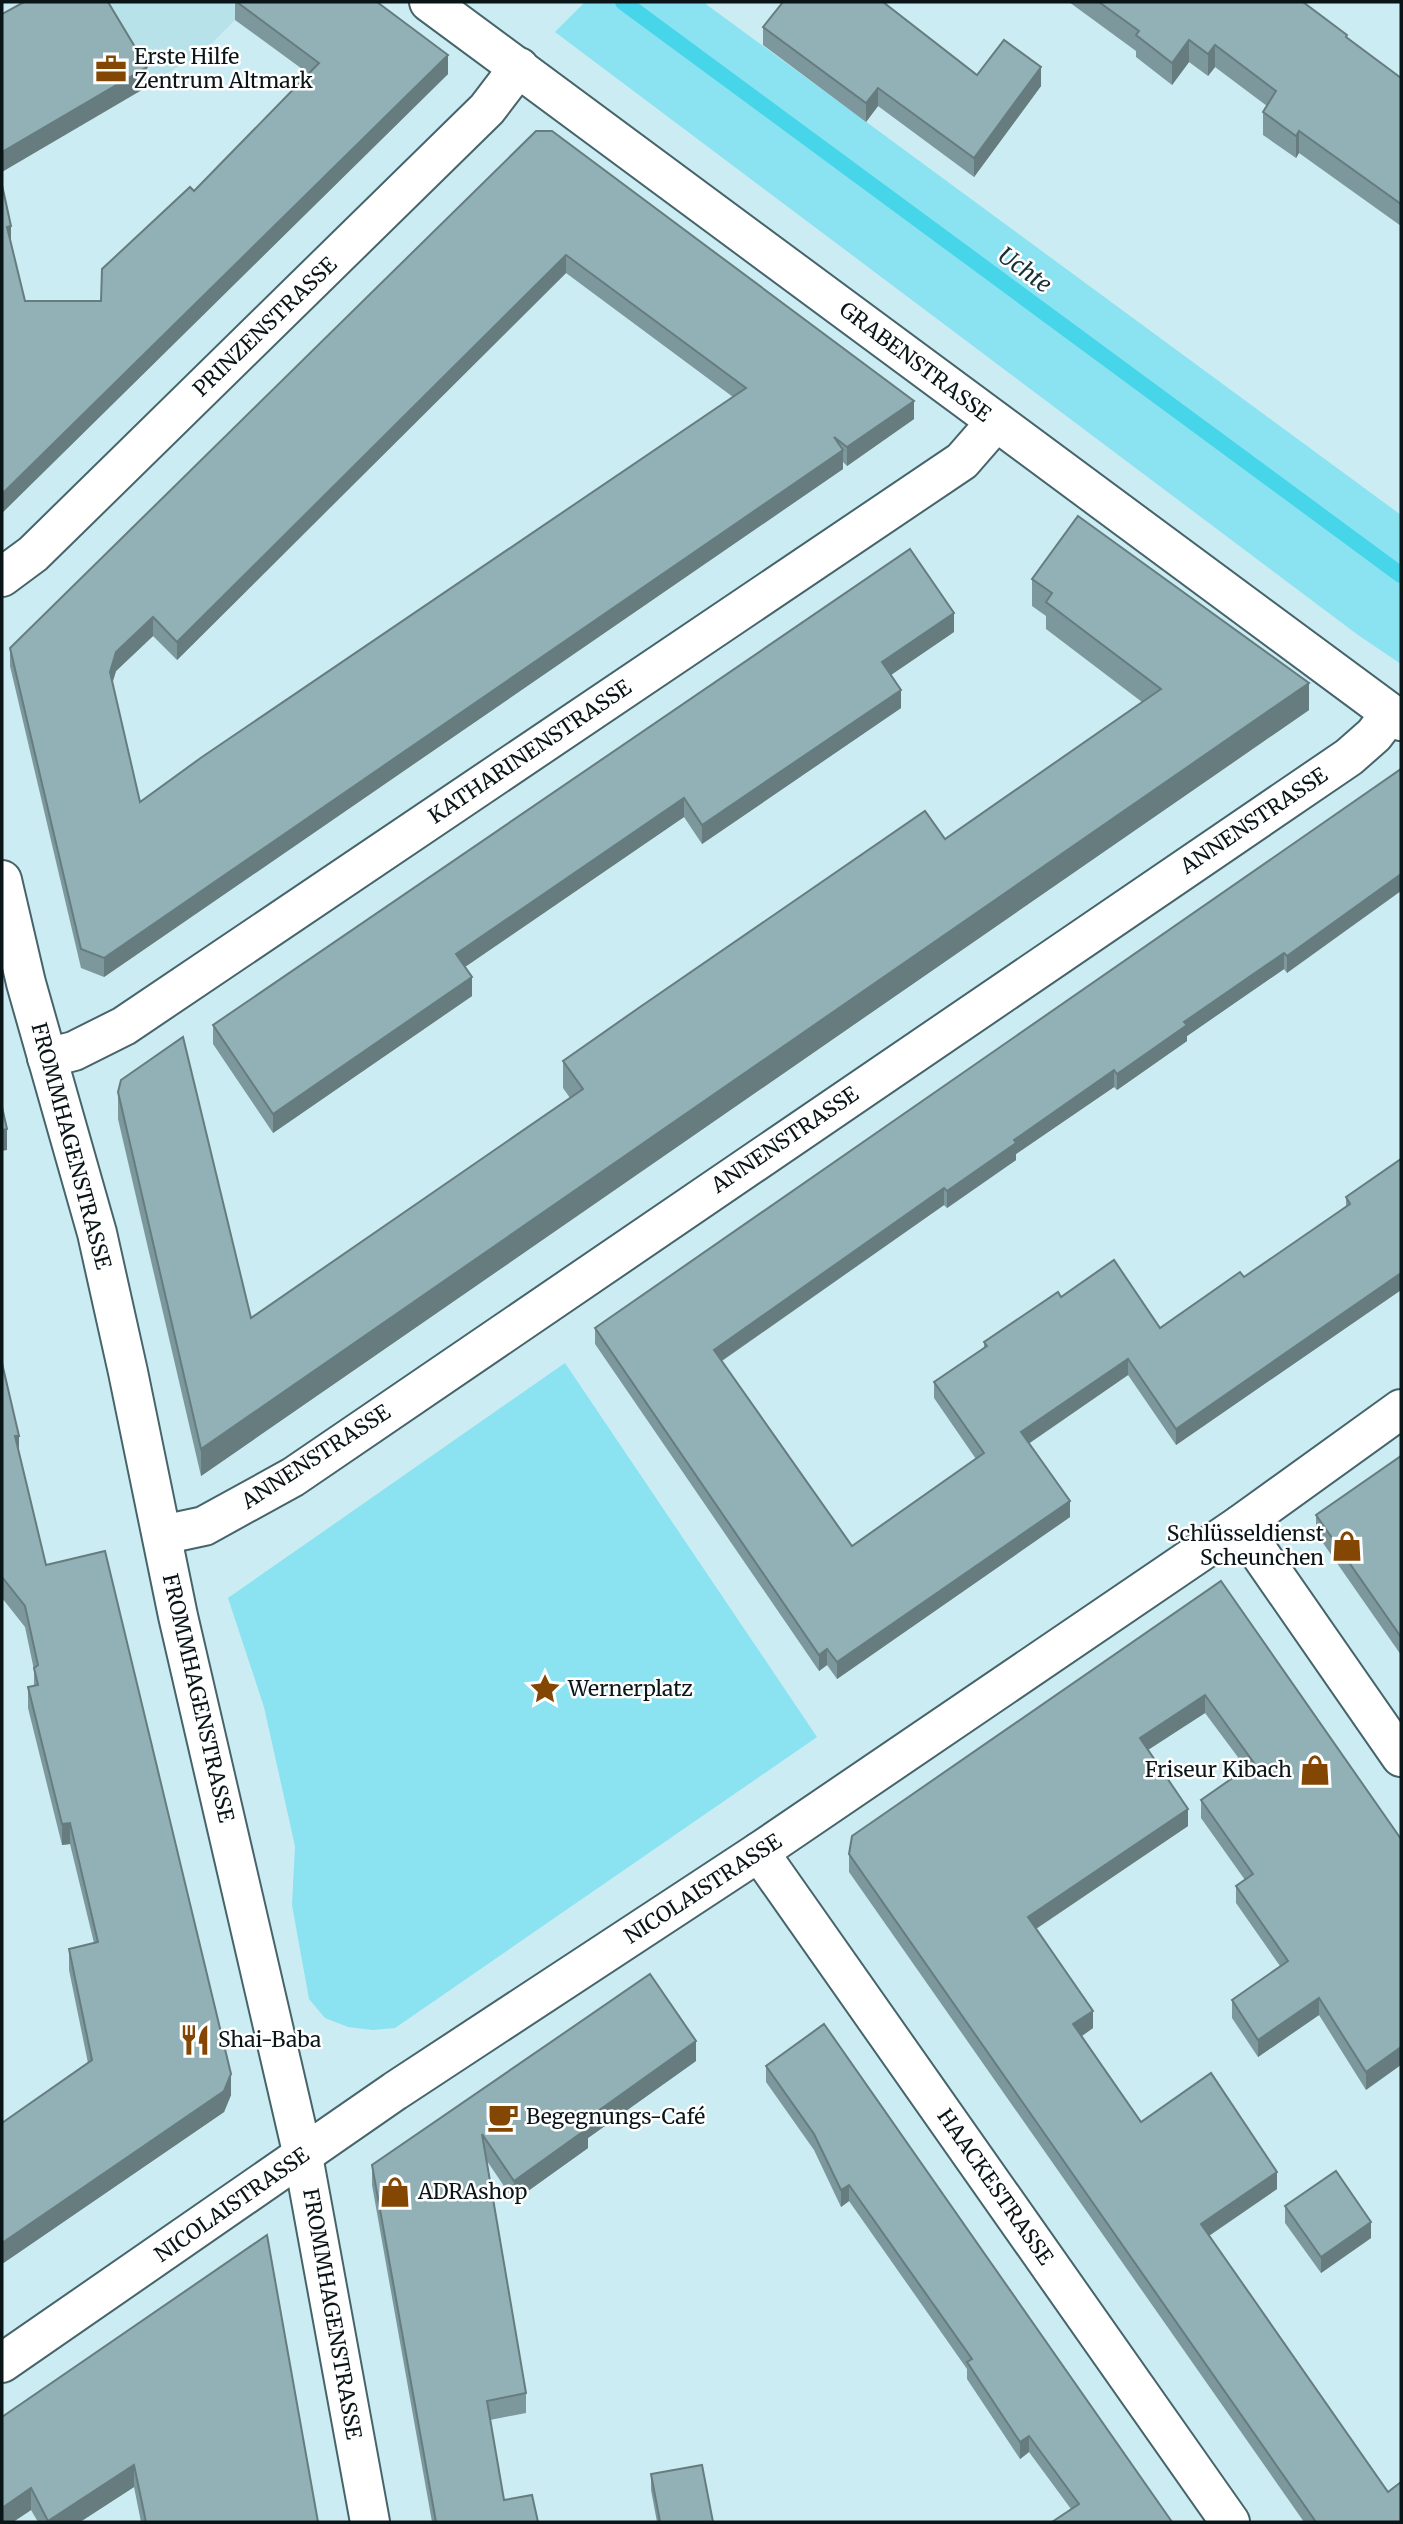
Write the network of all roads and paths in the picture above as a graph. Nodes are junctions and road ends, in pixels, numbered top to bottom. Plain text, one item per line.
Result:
1 (429, 2) edge
2 (519, 67) junction
3 (996, 422) junction
4 (2, 578) edge
5 (1396, 718) edge
6 (2, 880) edge
7 (47, 1059) junction
8 (1401, 1409) edge
9 (1240, 1525) junction
10 (162, 1535) junction
11 (1401, 1757) edge
12 (759, 1852) junction
13 (303, 2156) junction
14 (2, 2363) edge
15 (370, 2522) edge
16 (1230, 2522) edge

1 - 2 street, GRABENSTRASSE
2 - 3 street, GRABENSTRASSE
2 - 4 street, PRINZENSTRASSE
3 - 5 street, GRABENSTRASSE
3 - 7 street, KATHARINENSTRASSE
5 - 10 street, ANNENSTRASSE
6 - 7 street, FROMMHAGENSTRASSE
7 - 10 street, FROMMHAGENSTRASSE
8 - 9 street, NICOLAISTRASSE
9 - 11 street
9 - 12 street, NICOLAISTRASSE
10 - 13 street, FROMMHAGENSTRASSE
12 - 13 street, NICOLAISTRASSE
12 - 16 street, HAACKESTRASSE
13 - 14 street, NICOLAISTRASSE
13 - 15 street, FROMMHAGENSTRASSE

